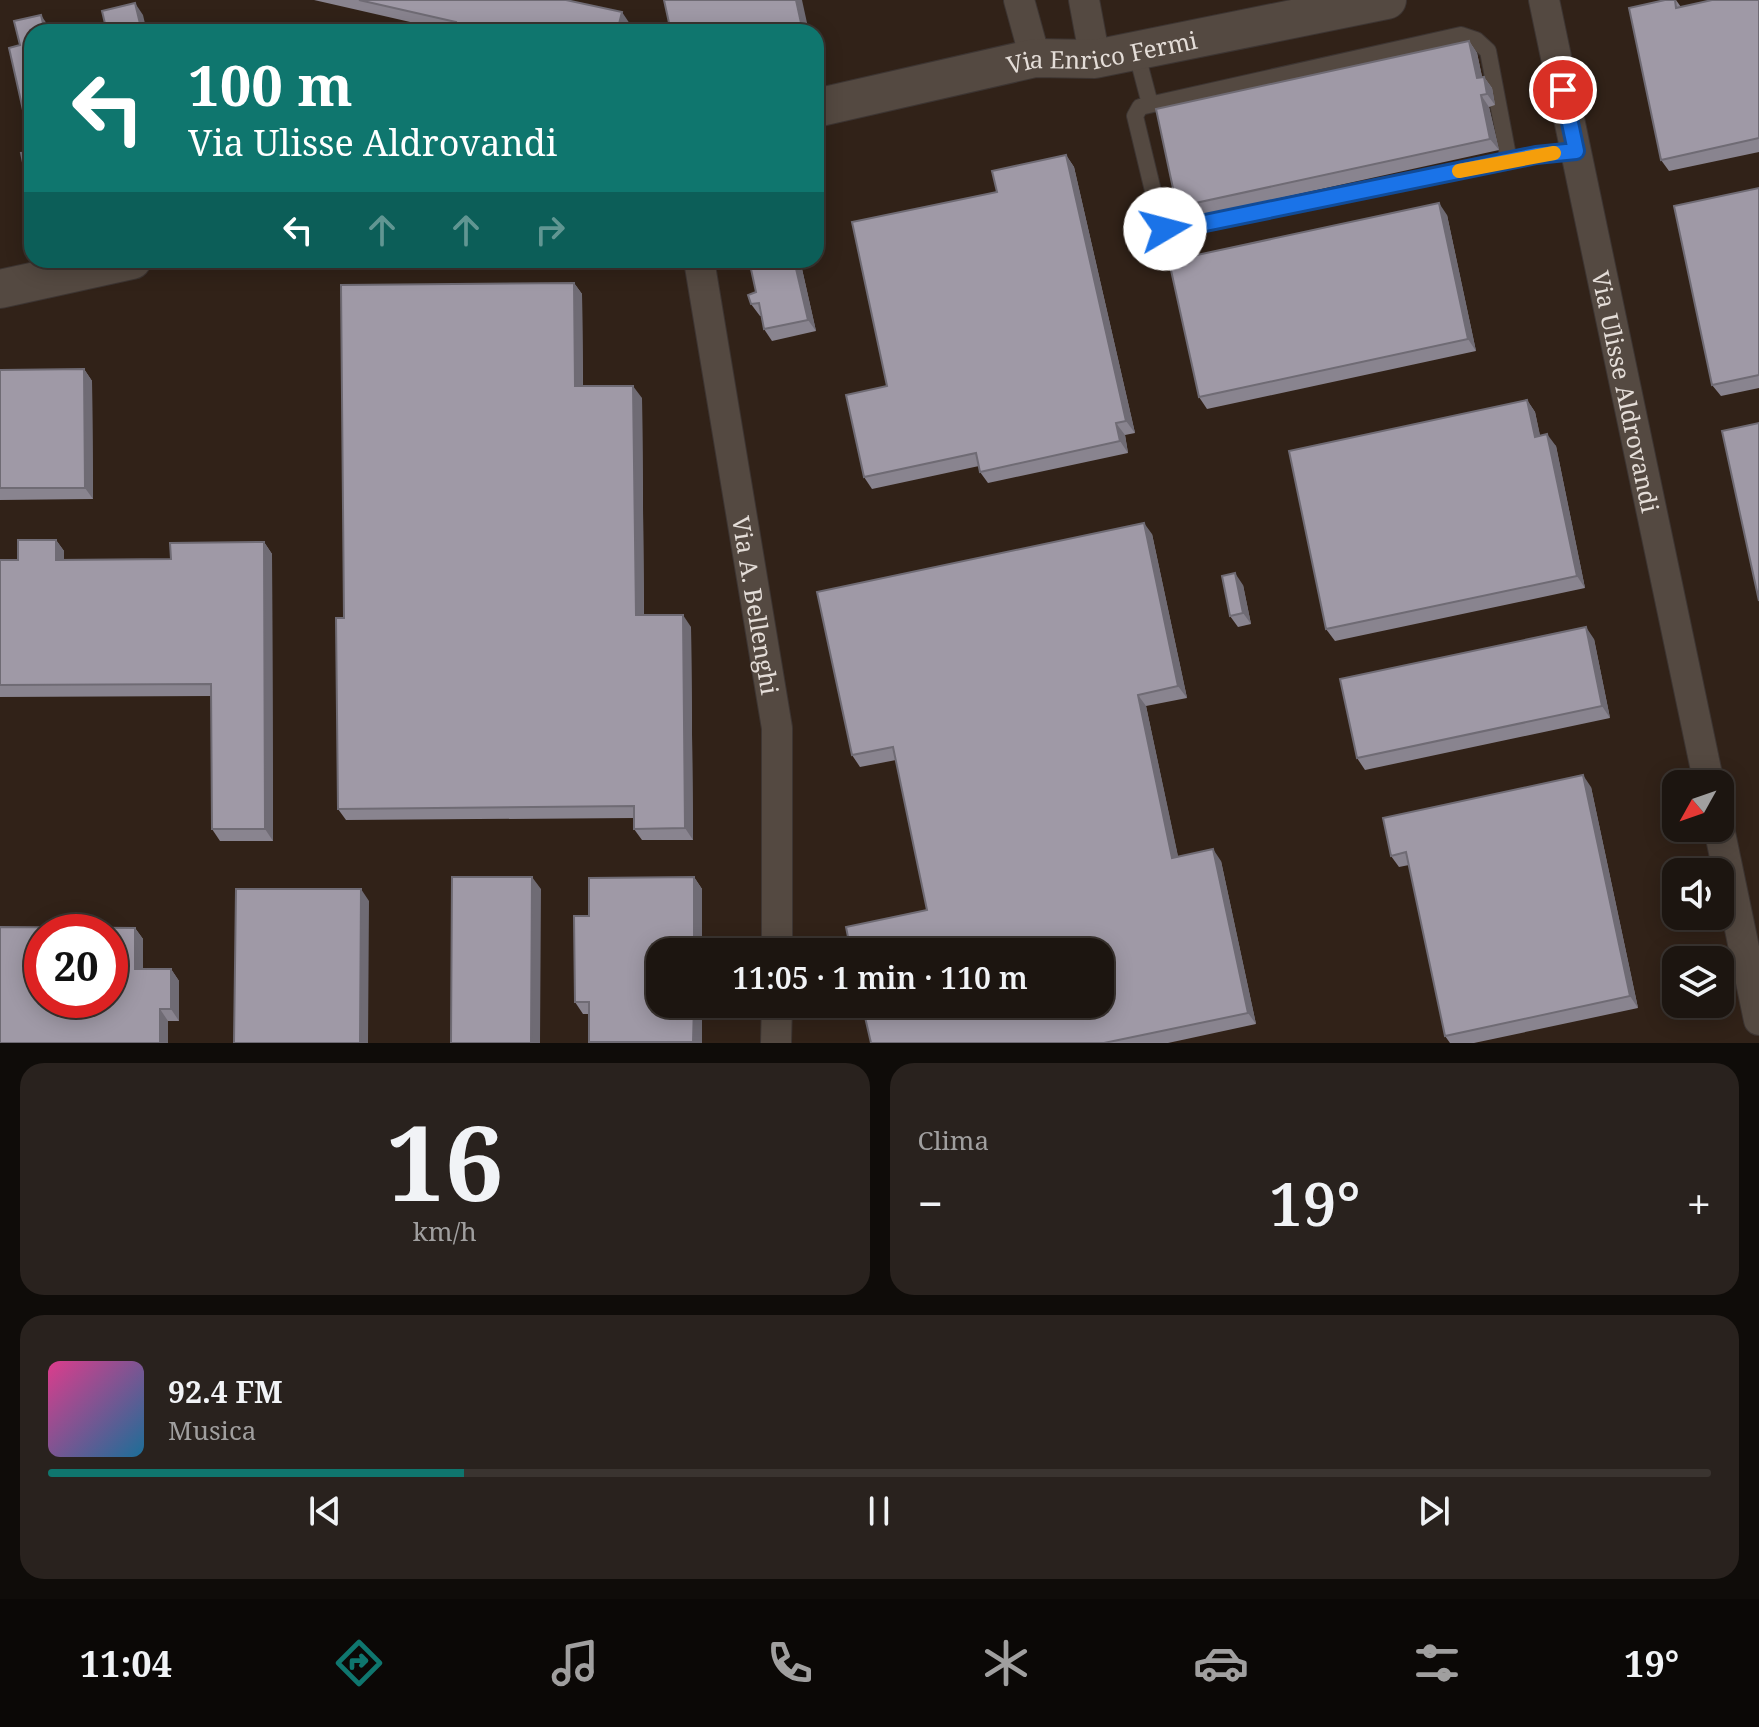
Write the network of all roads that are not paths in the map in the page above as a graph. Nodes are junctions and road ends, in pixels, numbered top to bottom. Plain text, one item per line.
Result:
1 (1019, 0) edge
2 (1084, 0) edge
3 (1387, 0) edge
4 (1544, 0) edge
5 (1136, 51) junction
6 (1035, 58) junction
7 (1095, 59) junction
8 (1150, 104) junction
9 (824, 106) edge
10 (1576, 151) junction
11 (1509, 161) junction
12 (96, 268) edge
13 (700, 268) edge
14 (0, 289) edge
15 (1706, 770) edge
16 (1722, 842) edge
17 (777, 938) edge
18 (777, 1018) edge
19 (1759, 1020) edge
20 (776, 1043) edge

1 - 6 street
2 - 7 street
3 - 5 street, Via Enrico Fermi
4 - 10 street, Via Ulisse Aldrovandi
5 - 7 street, Via Enrico Fermi
5 - 8 lane
6 - 7 street, Via Enrico Fermi
6 - 9 street, Via Enrico Fermi
8 - 11 lane
8 - 11 lane
10 - 11 lane
10 - 15 street, Via Ulisse Aldrovandi
12 - 14 street
13 - 17 street, Via A. Bellenghi
16 - 19 street
18 - 20 street

